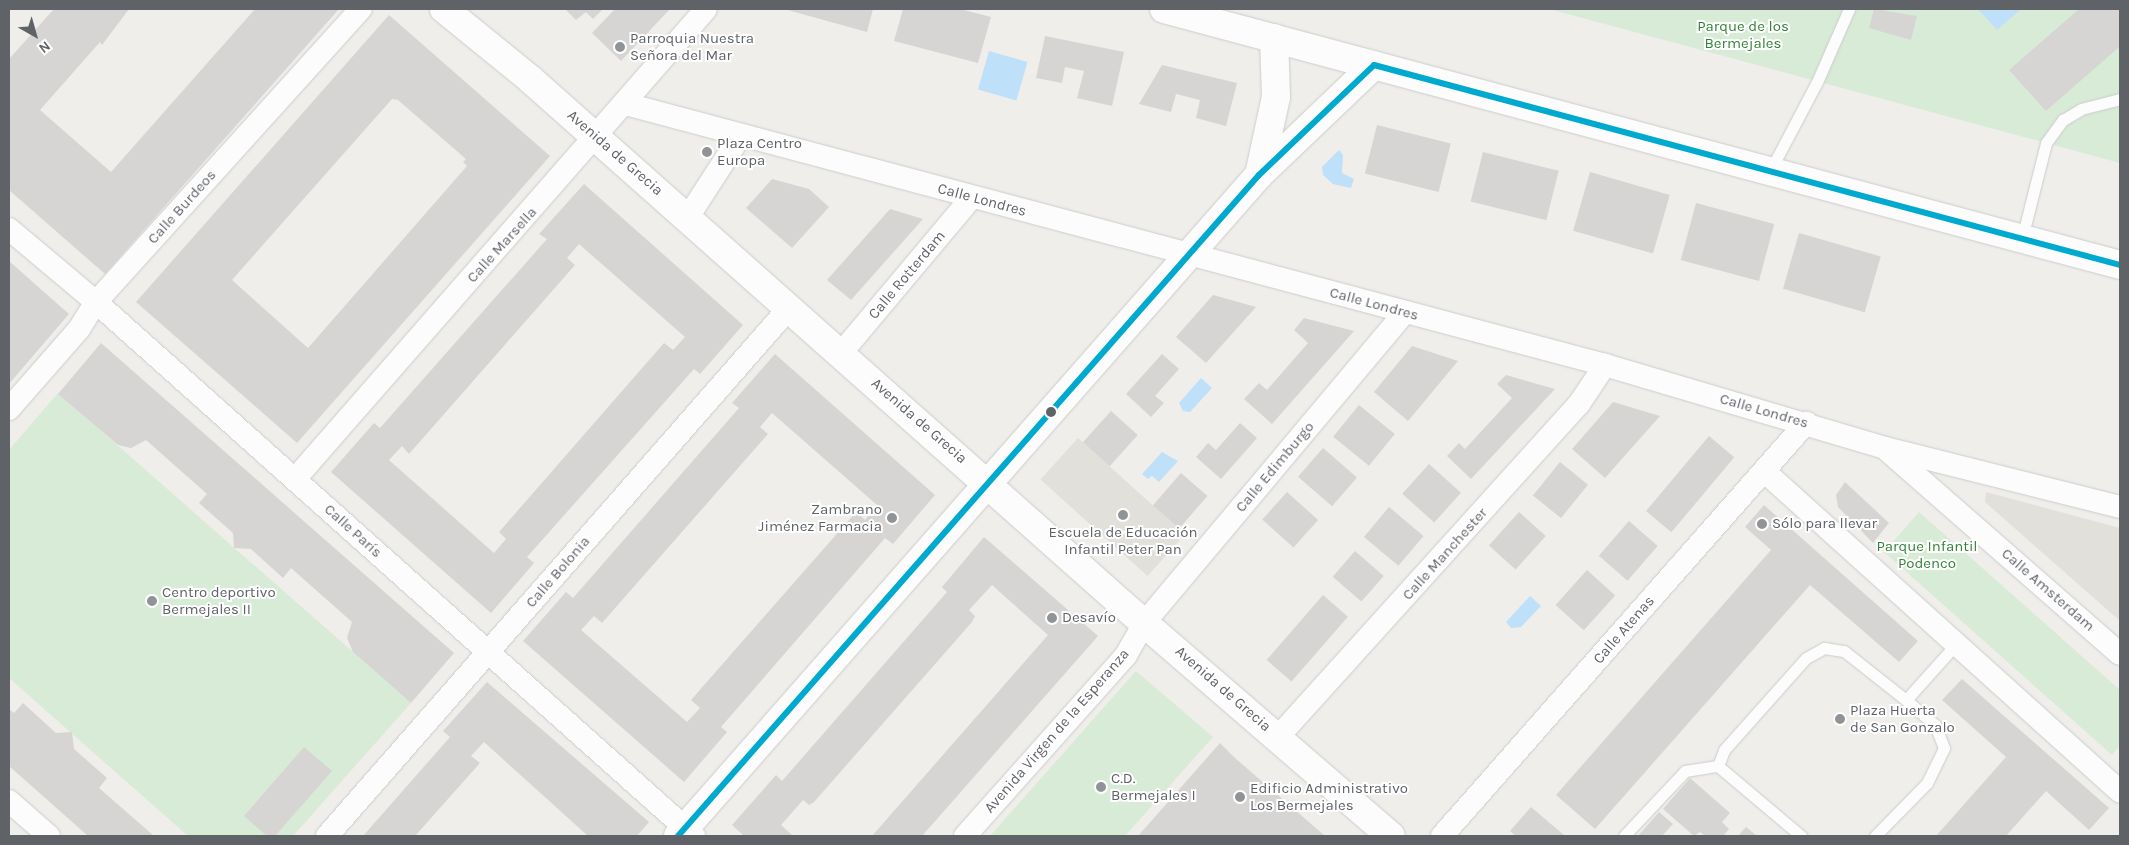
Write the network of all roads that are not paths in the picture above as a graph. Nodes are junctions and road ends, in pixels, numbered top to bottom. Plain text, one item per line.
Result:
1 (361, 9) edge
2 (444, 9) edge
3 (706, 9) edge
4 (1164, 9) edge
5 (1849, 9) edge
6 (1274, 38) junction
7 (1374, 65) junction
8 (1276, 97) junction
9 (2120, 99) edge
10 (626, 104) junction
11 (1313, 124) junction
12 (741, 135) junction
13 (597, 138) junction
14 (1770, 171) junction
15 (1259, 175) junction
16 (972, 197) junction
17 (688, 217) junction
18 (9, 229) edge
19 (2022, 238) junction
20 (1189, 254) junction
21 (2120, 265) edge
22 (96, 302) junction
23 (790, 307) junction
24 (1405, 312) junction
25 (842, 352) junction
26 (1605, 366) junction
27 (9, 408) edge
28 (1806, 423) junction
29 (1885, 448) junction
30 (1764, 471) junction
31 (295, 479) junction
32 (989, 482) junction
33 (2120, 507) edge
34 (1145, 622) junction
35 (1956, 644) junction
36 (487, 653) junction
37 (2120, 654) edge
38 (1906, 700) junction
39 (1278, 737) junction
40 (1718, 766) junction
41 (2120, 791) edge
42 (9, 801) edge
43 (686, 834) edge
44 (49, 836) edge
45 (327, 836) edge
46 (965, 836) edge
47 (1391, 836) edge
48 (1442, 836) edge
49 (1624, 836) edge
50 (1801, 836) edge
51 (1875, 836) edge

1 - 22 street, Calle Burdeos
2 - 13 main road, Avenida de Grecia
3 - 10 street, Calle Marsella
4 - 6 main road
5 - 14 lane
6 - 7 main road
6 - 8 main road
7 - 11 main road
7 - 14 main road
8 - 11 main road
8 - 15 main road
9 - 19 lane
10 - 12 street, Calle Londres
10 - 13 street, Calle Marsella
11 - 15 main road
12 - 16 street, Calle Londres
12 - 17 street
13 - 17 main road, Avenida de Grecia
13 - 31 street, Calle Marsella
14 - 19 main road
15 - 20 main road
16 - 20 street, Calle Londres
16 - 25 street, Calle Rotterdam
17 - 23 main road, Avenida de Grecia
18 - 22 street, Calle París
19 - 21 main road
20 - 24 street, Calle Londres
20 - 32 main road
22 - 27 street, Calle Burdeos
22 - 31 street, Calle París
23 - 25 main road, Avenida de Grecia
23 - 36 street, Calle Bolonia
24 - 26 street, Calle Londres
24 - 34 street, Calle Edimburgo
25 - 32 main road, Avenida de Grecia
26 - 28 street, Calle Londres
26 - 39 street, Calle Manchester
28 - 29 street, Calle Londres
28 - 30 street, Calle Atenas
29 - 33 street, Calle Londres
29 - 37 street, Calle Amsterdam
30 - 35 street
30 - 48 street, Calle Atenas
31 - 36 street, Calle París
32 - 34 main road, Avenida de Grecia
32 - 43 main road
34 - 39 main road, Avenida de Grecia
34 - 46 street, Avenida Virgen de la Esperanza
35 - 38 lane
35 - 41 street
36 - 43 street, Calle París
36 - 45 street, Calle Bolonia
38 - 40 lane
38 - 51 lane
39 - 47 main road, Avenida de Grecia
40 - 49 lane
40 - 50 lane
42 - 44 street

